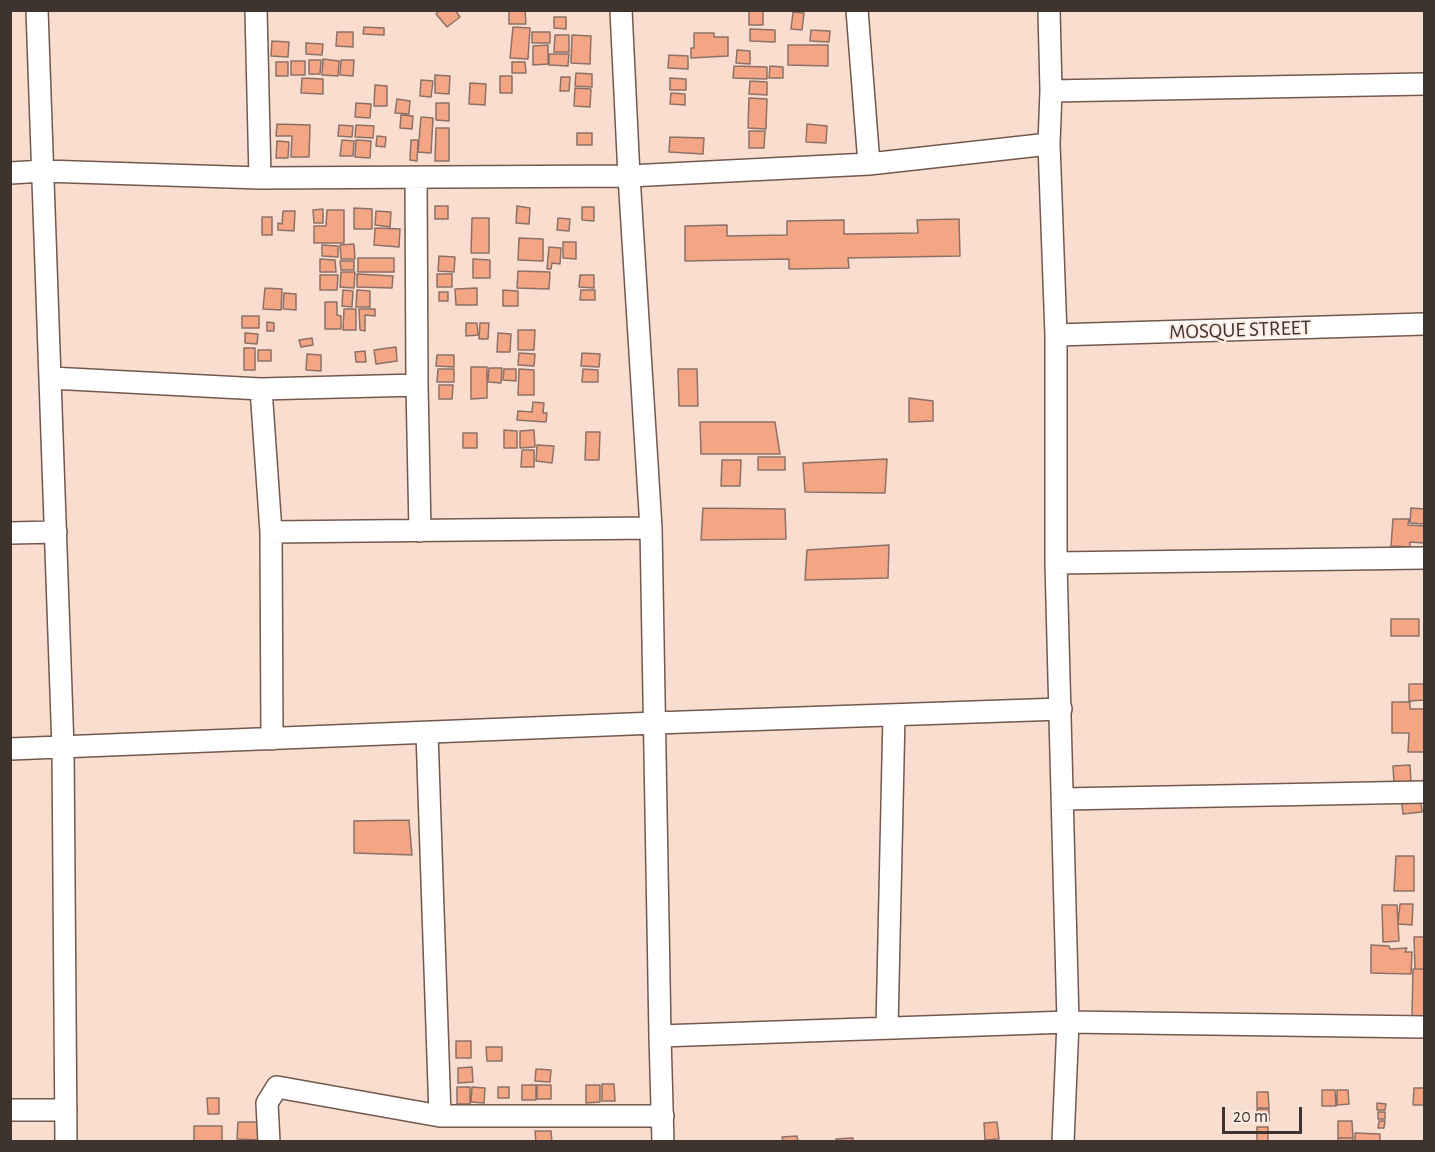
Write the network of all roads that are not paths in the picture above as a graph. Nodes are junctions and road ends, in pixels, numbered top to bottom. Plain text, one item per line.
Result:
1 (37, 10) edge
2 (256, 10) edge
3 (621, 10) edge
4 (857, 10) edge
5 (1049, 10) edge
6 (1425, 84) edge
7 (1051, 91) junction
8 (1049, 144) junction
9 (869, 164) junction
10 (44, 171) junction
11 (10, 173) edge
12 (629, 176) junction
13 (260, 178) junction
14 (416, 178) junction
15 (1425, 324) edge
16 (1056, 335) junction
17 (51, 378) junction
18 (417, 385) junction
19 (261, 389) junction
20 (651, 528) junction
21 (420, 531) junction
22 (10, 532) edge
23 (56, 532) junction
24 (271, 532) junction
25 (1425, 558) edge
26 (1056, 563) junction
27 (1061, 709) junction
28 (894, 715) junction
29 (655, 723) junction
30 (427, 732) junction
31 (272, 739) junction
32 (63, 748) junction
33 (10, 749) edge
34 (1425, 792) edge
35 (1063, 799) junction
36 (1068, 1022) junction
37 (1425, 1027) edge
38 (887, 1028) junction
39 (660, 1035) junction
40 (10, 1110) edge
41 (66, 1110) junction
42 (440, 1116) junction
43 (663, 1116) junction
44 (66, 1142) edge
45 (269, 1142) edge
46 (663, 1142) edge
47 (1062, 1142) edge

1 - 10 street
2 - 13 street
3 - 12 street
4 - 9 street
5 - 7 street
6 - 7 street
7 - 8 street
8 - 9 street
8 - 16 street
9 - 12 street
10 - 11 street
10 - 13 street
10 - 17 street
12 - 14 street
12 - 20 street
13 - 14 street
14 - 18 street
15 - 16 street, MOSQUE STREET
16 - 26 street
17 - 19 street
17 - 23 street
18 - 19 street
18 - 21 street
19 - 24 street
20 - 21 street
20 - 29 street
21 - 24 street
22 - 23 street
23 - 32 street
24 - 31 street
25 - 26 street
26 - 27 street
27 - 28 street
27 - 35 street
28 - 29 street
28 - 38 street
29 - 30 street
29 - 39 street
30 - 31 street
30 - 42 street
31 - 32 street
32 - 33 street
32 - 41 street
34 - 35 street
35 - 36 street
36 - 37 street
36 - 38 street
36 - 47 street
38 - 39 street
39 - 43 street
40 - 41 street
41 - 44 street
42 - 43 street
42 - 45 street
43 - 46 street

